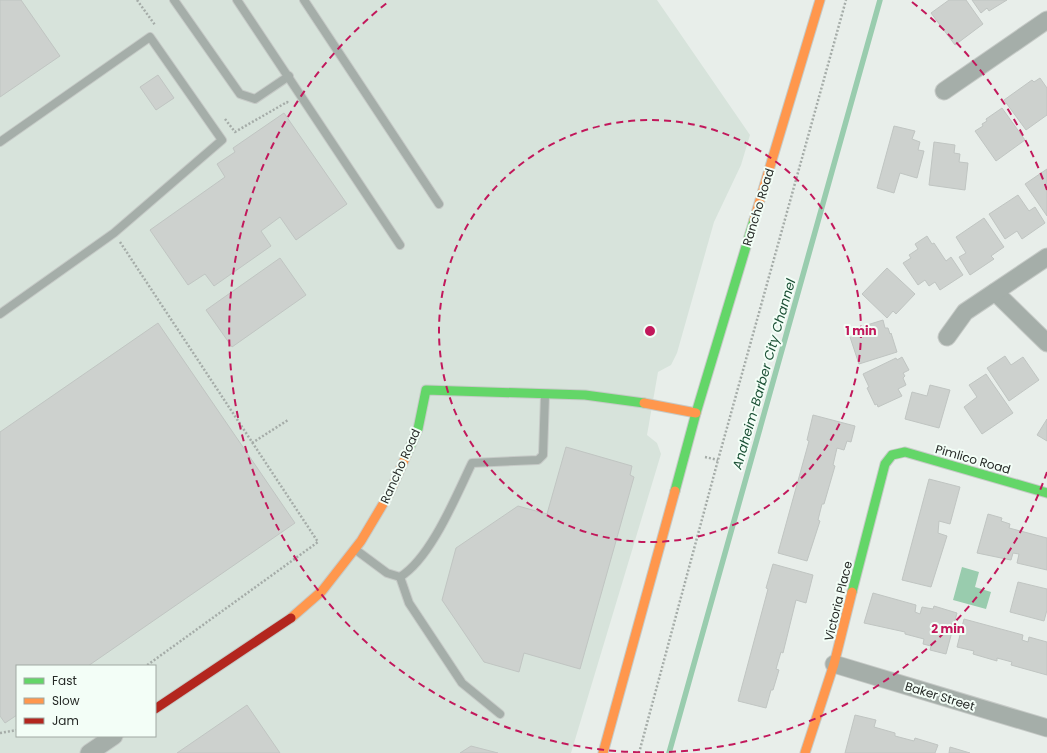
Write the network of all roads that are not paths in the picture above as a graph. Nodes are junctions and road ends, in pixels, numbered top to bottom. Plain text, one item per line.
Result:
1 (174, 0) edge
2 (237, 0) edge
3 (304, 0) edge
4 (820, 0) edge
5 (1047, 20) edge
6 (289, 76) junction
7 (944, 91) dead end
8 (0, 142) edge
9 (439, 204) dead end
10 (400, 245) dead end
11 (1047, 257) edge
12 (996, 292) junction
13 (1, 312) edge
14 (947, 337) dead end
15 (1047, 343) edge
16 (545, 394) junction
17 (696, 413) junction
18 (892, 455) joint
19 (1047, 493) edge
20 (355, 549) junction
21 (400, 577) junction
22 (834, 664) junction
23 (156, 708) edge
24 (500, 714) dead end
25 (1047, 728) edge
26 (113, 737) edge
27 (89, 753) edge
28 (603, 753) edge
29 (805, 753) edge

1 - 6 lane
2 - 6 lane
3 - 9 lane
4 - 17 street, Rancho Road
5 - 7 street
6 - 10 lane
8 - 13 lane
11 - 12 street
12 - 14 street
12 - 15 street
16 - 17 street, Rancho Road
16 - 20 street, Rancho Road
16 - 21 lane
17 - 28 street, Rancho Road
18 - 19 street, Pimlico Road
18 - 22 street, Victoria Place
20 - 21 lane
20 - 23 street, Rancho Road
21 - 24 lane
22 - 25 street, Baker Street
22 - 29 street, Victoria Place
26 - 27 street

